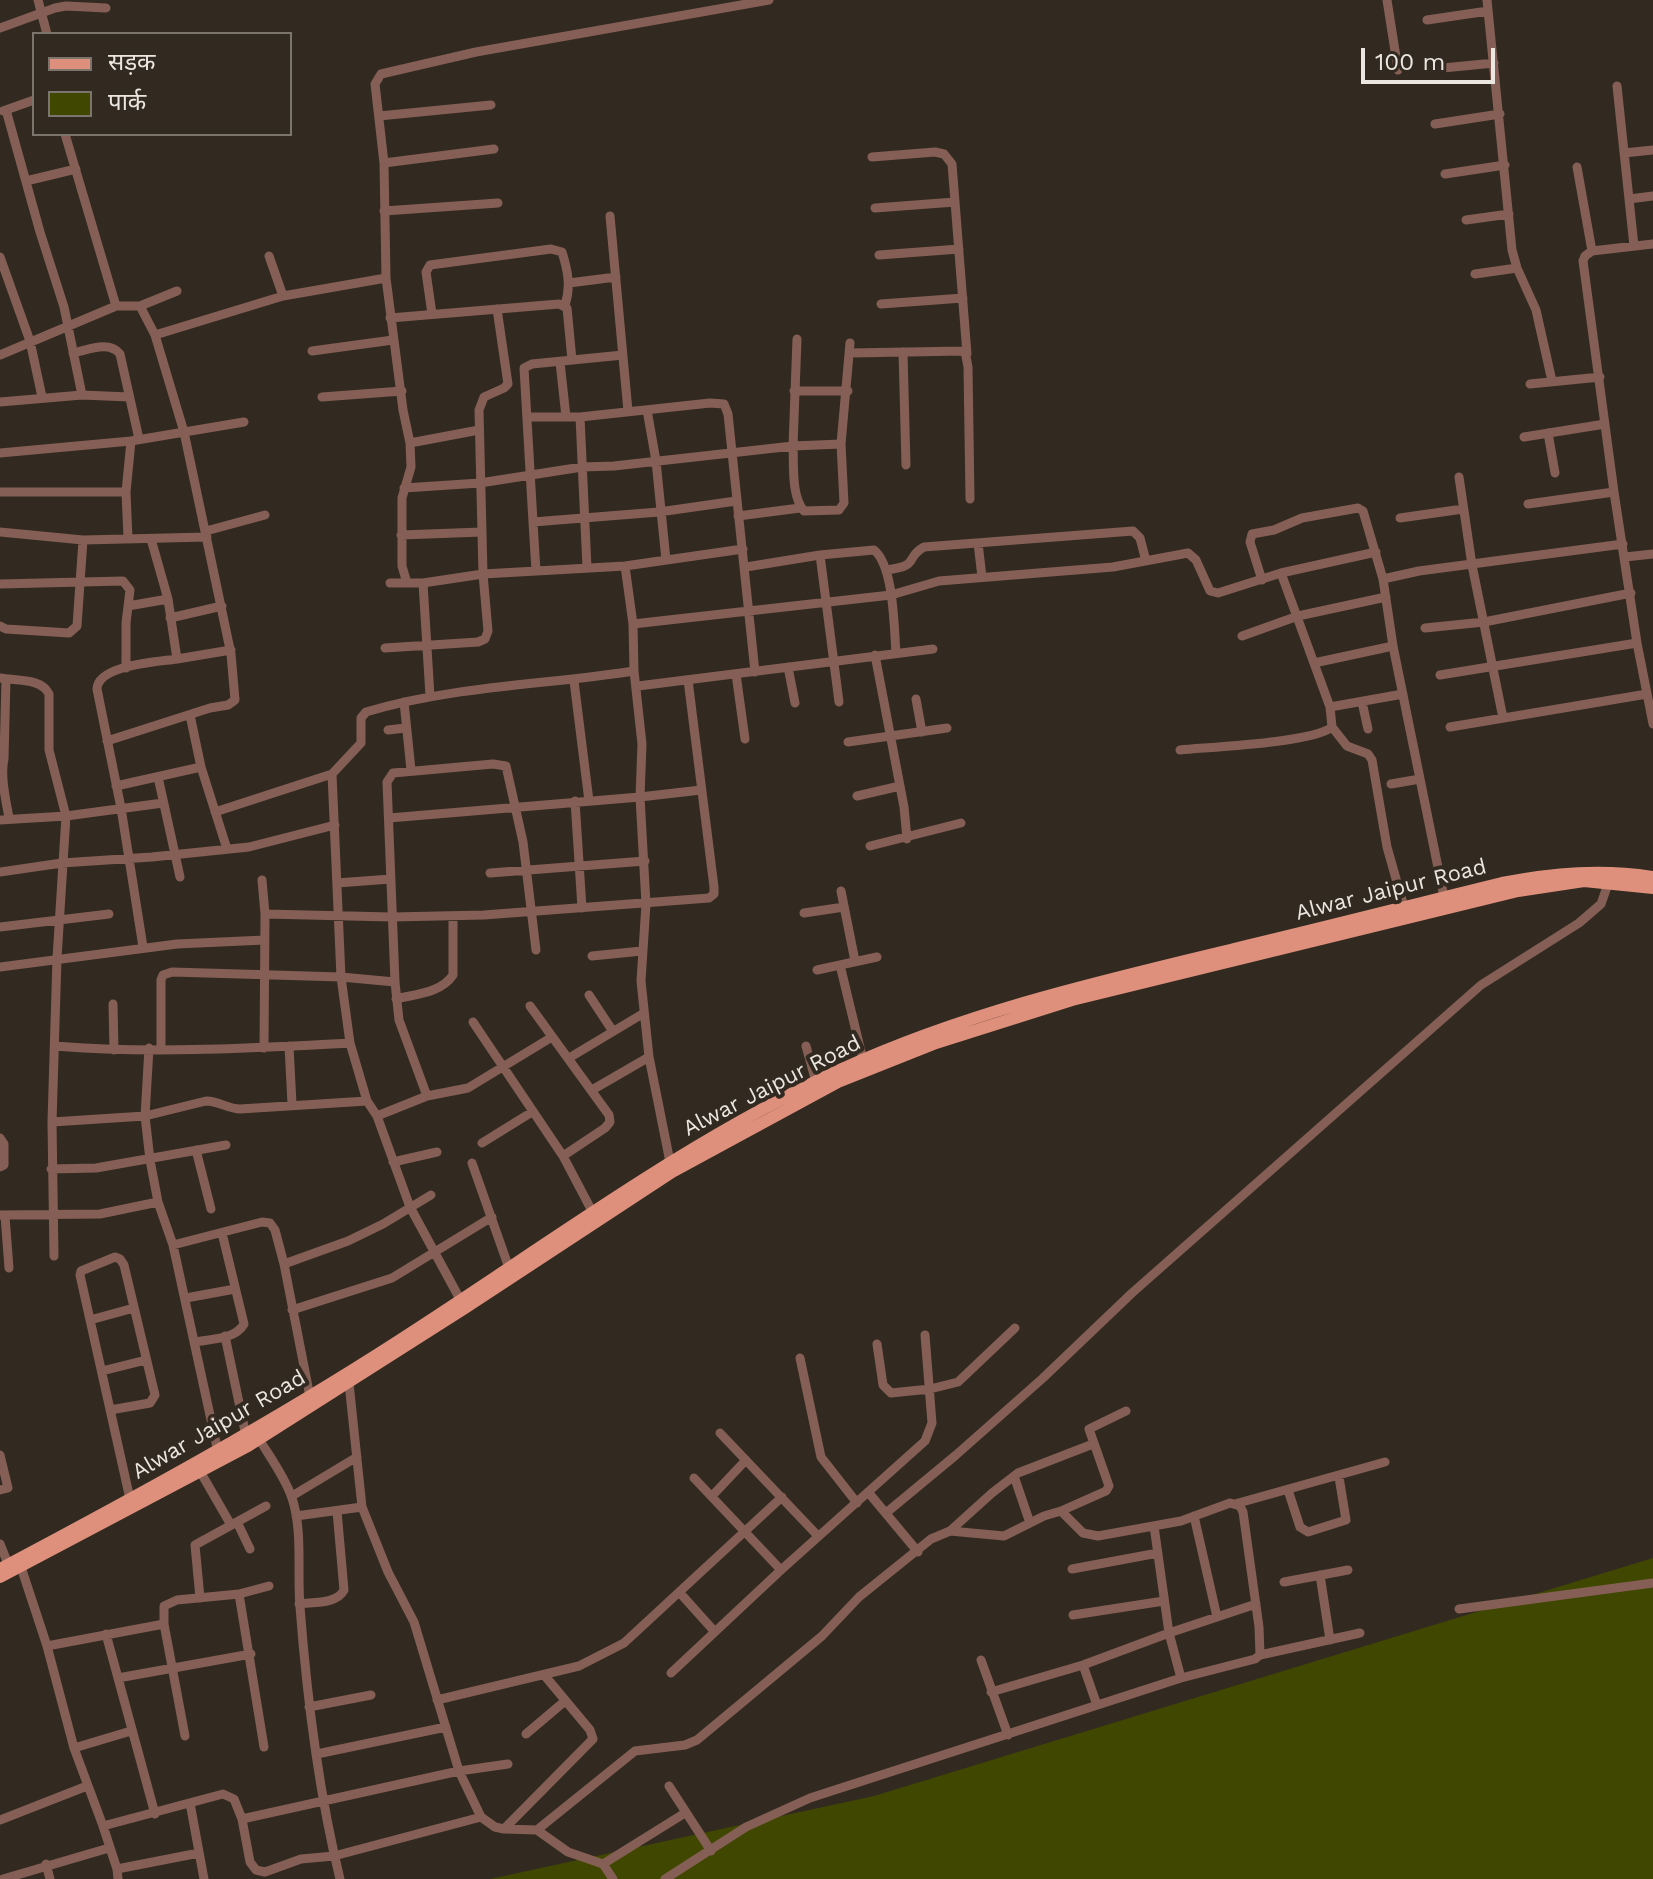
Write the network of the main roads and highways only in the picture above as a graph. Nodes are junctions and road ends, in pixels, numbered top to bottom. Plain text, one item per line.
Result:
1 (1653, 877) edge
2 (1653, 888) edge
3 (1421, 908) junction
4 (253, 1437) junction
5 (10, 1567) edge
6 (0, 1577) edge

1 - 3 main road, Alwar Jaipur Road
2 - 3 main road, Alwar Jaipur Road
3 - 4 main road, Alwar Jaipur Road
3 - 4 main road, Alwar Jaipur Road
4 - 5 main road, Alwar Jaipur Road
4 - 5 main road, Alwar Jaipur Road
5 - 6 main road, Alwar Jaipur Road

